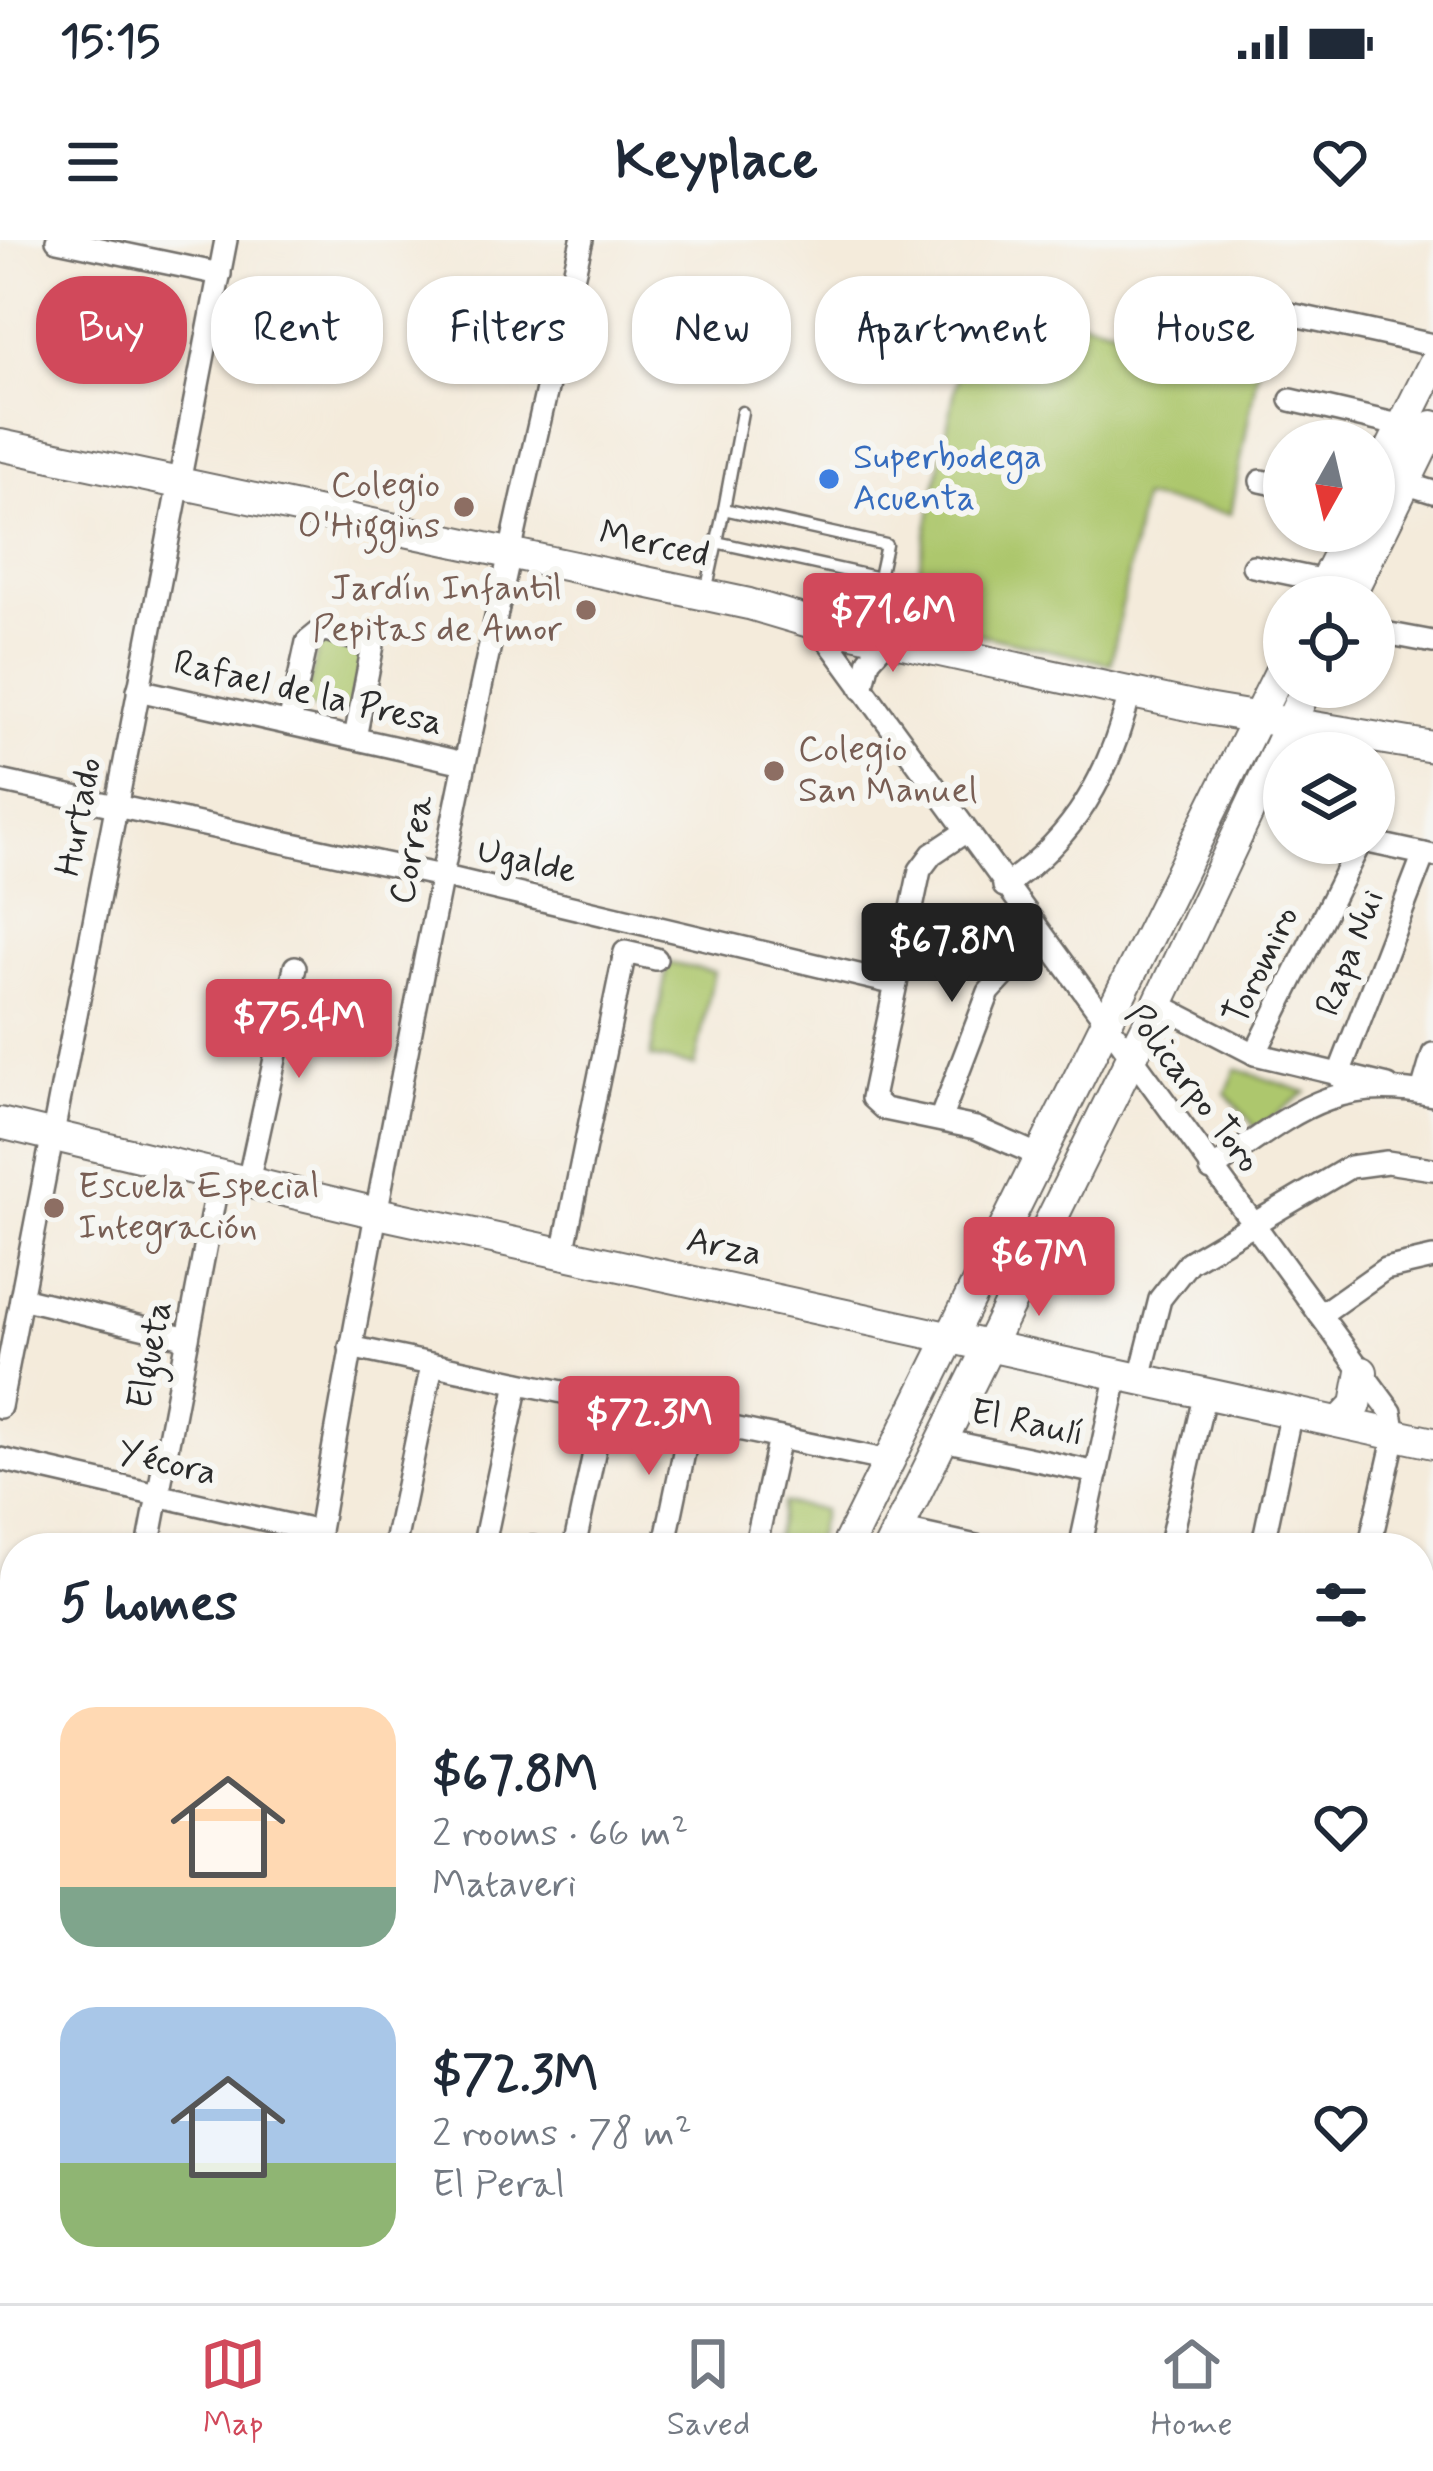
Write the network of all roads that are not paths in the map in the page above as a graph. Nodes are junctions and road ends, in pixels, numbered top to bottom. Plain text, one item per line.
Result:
1 (56, 240) edge
2 (226, 240) edge
3 (582, 240) edge
4 (220, 274) junction
5 (1297, 316) edge
6 (1433, 345) edge
7 (1433, 365) edge
8 (1291, 400) dead end
9 (742, 412) dead end
10 (1418, 426) edge
11 (0, 445) edge
12 (178, 483) junction
13 (1404, 486) edge
14 (724, 508) junction
15 (716, 542) junction
16 (506, 554) junction
17 (1253, 566) dead end
18 (1283, 576) edge
19 (1341, 576) edge
20 (879, 578) junction
21 (706, 595) junction
22 (815, 624) junction
23 (1395, 635) edge
24 (877, 638) junction
25 (1433, 643) edge
26 (862, 689) junction
27 (138, 690) junction
28 (1130, 693) junction
29 (1263, 706) edge
30 (1297, 708) edge
31 (1258, 716) junction
32 (1292, 719) junction
33 (289, 724) junction
34 (356, 739) junction
35 (1433, 747) edge
36 (464, 763) junction
37 (0, 781) edge
38 (1255, 792) junction
39 (1263, 796) edge
40 (116, 805) junction
41 (965, 832) junction
42 (1395, 848) edge
43 (1429, 855) edge
44 (1350, 864) edge
45 (441, 876) junction
46 (1004, 886) junction
47 (1040, 937) junction
48 (656, 959) dead end
49 (295, 967) dead end
50 (896, 984) junction
51 (1158, 1004) junction
52 (1104, 1025) junction
53 (1255, 1054) junction
54 (1433, 1054) edge
55 (1130, 1061) junction
56 (1338, 1076) junction
57 (1388, 1086) junction
58 (1427, 1094) edge
59 (940, 1120) junction
60 (0, 1124) edge
61 (52, 1136) junction
62 (1040, 1156) junction
63 (1433, 1169) edge
64 (1211, 1170) junction
65 (234, 1179) junction
66 (374, 1212) junction
67 (1252, 1225) junction
68 (563, 1253) junction
69 (1433, 1258) edge
70 (21, 1298) junction
71 (1320, 1316) junction
72 (951, 1336) junction
73 (188, 1338) junction
74 (990, 1344) junction
75 (350, 1347) junction
76 (432, 1365) junction
77 (1362, 1372) junction
78 (1129, 1376) junction
79 (518, 1383) junction
80 (1205, 1393) junction
81 (605, 1401) junction
82 (0, 1407) edge
83 (1291, 1412) junction
84 (691, 1419) junction
85 (1340, 1422) junction
86 (1395, 1435) junction
87 (779, 1438) junction
88 (943, 1440) junction
89 (1433, 1443) edge
90 (0, 1460) edge
91 (889, 1461) junction
92 (1097, 1473) junction
93 (158, 1496) junction
94 (151, 1533) edge
95 (292, 1533) edge
96 (318, 1533) edge
97 (397, 1533) edge
98 (486, 1533) edge
99 (577, 1533) edge
100 (667, 1533) edge
101 (757, 1533) edge
102 (853, 1533) edge
103 (896, 1533) edge
104 (1083, 1533) edge
105 (1172, 1533) edge
106 (1265, 1533) edge
107 (1372, 1533) edge

1 - 4 street
2 - 4 street, Hurtado
3 - 16 street, Correa
4 - 12 street, Hurtado
5 - 6 street
7 - 10 main road
8 - 10 street
9 - 14 lane
10 - 13 main road
11 - 12 main road, Merced
12 - 16 main road, Merced
12 - 27 street, Hurtado
13 - 19 main road
14 - 15 lane
14 - 20 lane
15 - 20 lane
15 - 21 lane
16 - 21 main road, Merced
16 - 36 street, Correa
17 - 18 street
20 - 24 lane
21 - 22 main road, Merced
22 - 24 main road, Merced
22 - 26 street, Policarpo Toro
23 - 25 street
24 - 26 street
24 - 28 main road, Merced
26 - 41 street, Policarpo Toro
27 - 33 street, Rafael de la Presa
27 - 40 street, Hurtado
28 - 31 main road, Merced
28 - 46 street
29 - 31 main road
30 - 32 main road
31 - 32 main road, Merced
31 - 52 main road
32 - 35 main road, Merced
32 - 38 main road
33 - 34 street, Rafael de la Presa
33 - 34 street
34 - 36 street, Rafael de la Presa
36 - 45 street, Correa
37 - 40 street, Ugalde
38 - 39 street
38 - 51 main road
40 - 45 street, Ugalde
40 - 61 street, Hurtado
41 - 46 street, Policarpo Toro
41 - 50 street
42 - 43 street
43 - 56 street, Rapa Nui
44 - 53 street, Toromiro
45 - 50 street, Ugalde
45 - 66 street, Correa
46 - 47 street, Policarpo Toro
47 - 52 street, Policarpo Toro
47 - 59 street
48 - 68 street
49 - 65 street, Elgueta
50 - 59 street
51 - 53 street
51 - 55 main road
52 - 55 street, Policarpo Toro
52 - 62 main road
53 - 56 street
54 - 58 street
55 - 64 street, Policarpo Toro
55 - 74 main road
56 - 57 street
57 - 58 street
57 - 64 street
59 - 62 street
60 - 61 main road, Arza
61 - 65 main road, Arza
61 - 70 street, Hurtado
62 - 72 main road
63 - 67 street
64 - 67 street, Policarpo Toro
65 - 66 main road, Arza
65 - 73 street, Elgueta
66 - 68 main road, Arza
66 - 75 street, Correa
67 - 71 street, Policarpo Toro
67 - 78 street
68 - 72 main road, Arza
69 - 71 street
70 - 73 street
70 - 82 street, Hurtado
71 - 77 street, Policarpo Toro
72 - 74 main road, Arza
72 - 91 main road
73 - 93 street, Elgueta
74 - 78 main road, Arza
74 - 88 main road
75 - 76 street
75 - 96 street, Correa
76 - 79 street
76 - 97 street
77 - 85 main road
77 - 86 street, Policarpo Toro
78 - 80 main road, Arza
78 - 92 street
79 - 81 street
79 - 98 street
80 - 83 main road, Arza
80 - 105 street
81 - 84 street
81 - 99 street
83 - 85 main road, Arza
83 - 106 street
84 - 87 street
84 - 100 street
85 - 86 main road, Arza
86 - 89 main road, Arza
86 - 107 street
87 - 91 street
87 - 101 street
88 - 92 street, El Raulí
88 - 103 main road
90 - 93 street, Yécora
91 - 102 main road
92 - 104 street
93 - 94 street, Elgueta
93 - 95 street, Yécora

